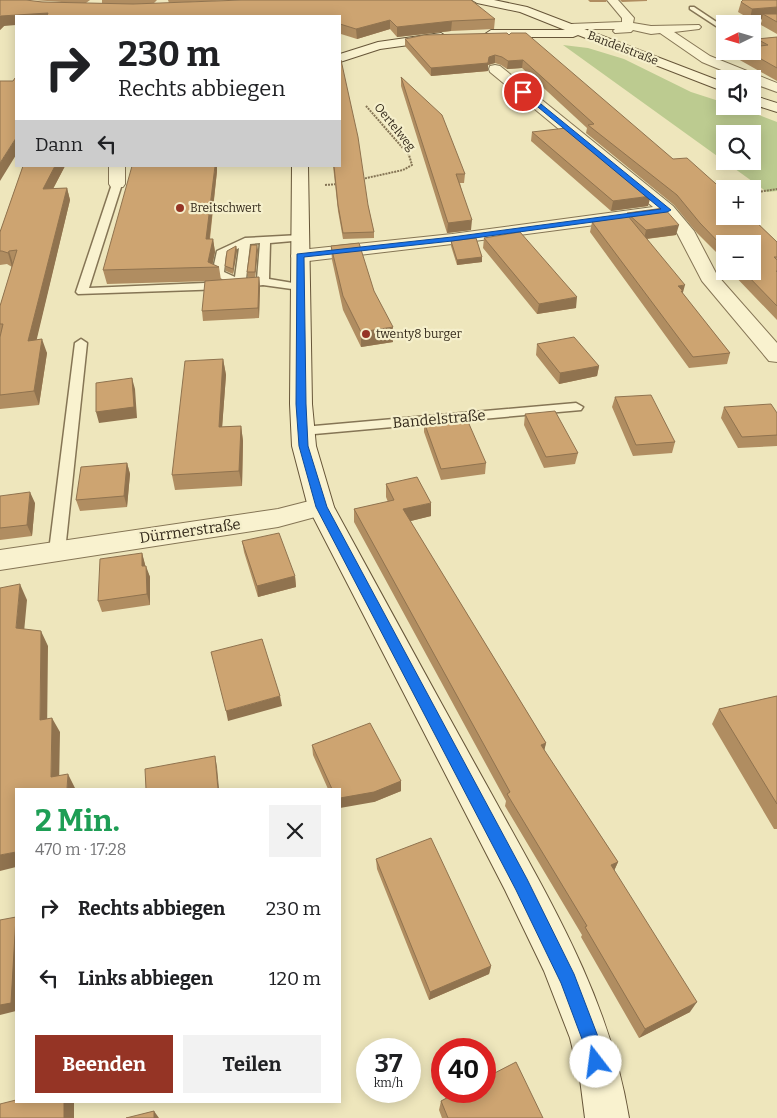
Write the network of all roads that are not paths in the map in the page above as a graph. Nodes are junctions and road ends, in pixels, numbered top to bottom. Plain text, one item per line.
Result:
1 (478, 0) edge
2 (612, 0) edge
3 (692, 8) dead end
4 (523, 9) junction
5 (777, 20) edge
6 (761, 21) edge
7 (716, 22) edge
8 (716, 25) edge
9 (571, 27) junction
10 (628, 27) junction
11 (695, 27) joint
12 (663, 30) junction
13 (518, 32) junction
14 (585, 33) junction
15 (480, 34) edge
16 (455, 36) edge
17 (632, 51) junction
18 (341, 58) edge
19 (495, 69) edge
20 (716, 84) edge
21 (777, 88) edge
22 (761, 102) edge
23 (777, 108) edge
24 (117, 167) edge
25 (300, 167) edge
26 (117, 184) joint
27 (667, 210) junction
28 (265, 240) junction
29 (245, 241) junction
30 (300, 247) junction
31 (263, 282) junction
32 (240, 283) junction
33 (299, 287) junction
34 (81, 343) dead end
35 (777, 356) edge
36 (576, 407) dead end
37 (303, 431) junction
38 (321, 507) junction
39 (57, 551) junction
40 (0, 560) edge
41 (609, 1115) edge

1 - 4 street
2 - 10 street
3 - 7 lane
4 - 9 street
4 - 13 street
5 - 6 lane
8 - 11 lane
9 - 10 street
9 - 13 street
9 - 14 street
10 - 12 street
10 - 14 street
10 - 17 street
11 - 12 street
12 - 21 street
13 - 14 street, Bandelstraße
13 - 15 street, Bandelstraße
13 - 17 street
14 - 17 street, Bandelstraße
16 - 18 street
17 - 20 street, Bandelstraße
19 - 27 street
22 - 23 street
24 - 26 street
25 - 30 street
26 - 32 lane
27 - 30 street
27 - 35 street
28 - 29 lane
28 - 30 lane
28 - 31 lane
29 - 32 lane
29 - 32 lane
30 - 33 street
31 - 32 lane
31 - 33 lane
33 - 37 street
34 - 39 lane
36 - 37 lane, Bandelstraße
37 - 38 street
38 - 39 street, Dürrnerstraße
38 - 41 street
39 - 40 street, Dürrnerstraße

